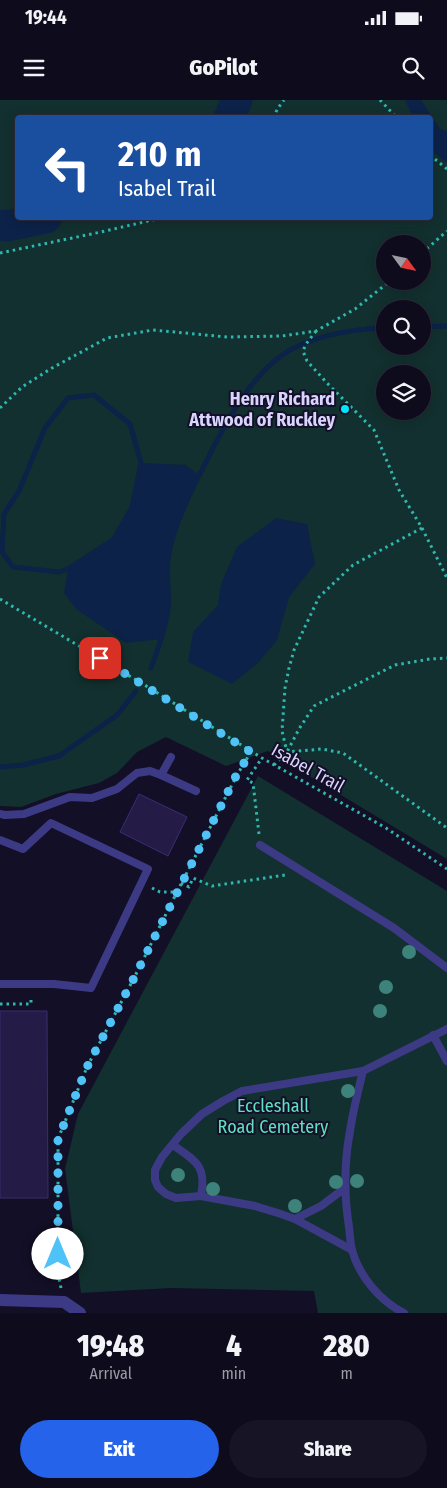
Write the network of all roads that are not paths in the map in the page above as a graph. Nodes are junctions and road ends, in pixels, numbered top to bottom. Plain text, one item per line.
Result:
1 (171, 757) dead end
2 (161, 775) junction
3 (196, 791) dead end
4 (0, 814) edge
5 (0, 840) edge
6 (260, 845) road end
7 (447, 968) edge
8 (0, 984) edge
9 (447, 1029) edge
10 (433, 1035) junction
11 (447, 1061) edge
12 (363, 1071) junction
13 (173, 1145) junction
14 (345, 1188) junction
15 (201, 1196) junction
16 (295, 1220) junction
17 (352, 1250) junction
18 (0, 1300) edge
19 (80, 1313) edge
20 (404, 1313) edge

1 - 2 lane
2 - 3 lane
2 - 4 lane
5 - 8 lane
6 - 7 lane
9 - 10 lane
10 - 11 lane
10 - 12 lane
12 - 13 lane
12 - 14 lane
13 - 15 lane
13 - 15 lane
14 - 16 lane
14 - 17 lane
15 - 16 lane
16 - 17 lane
17 - 20 lane
18 - 19 street

